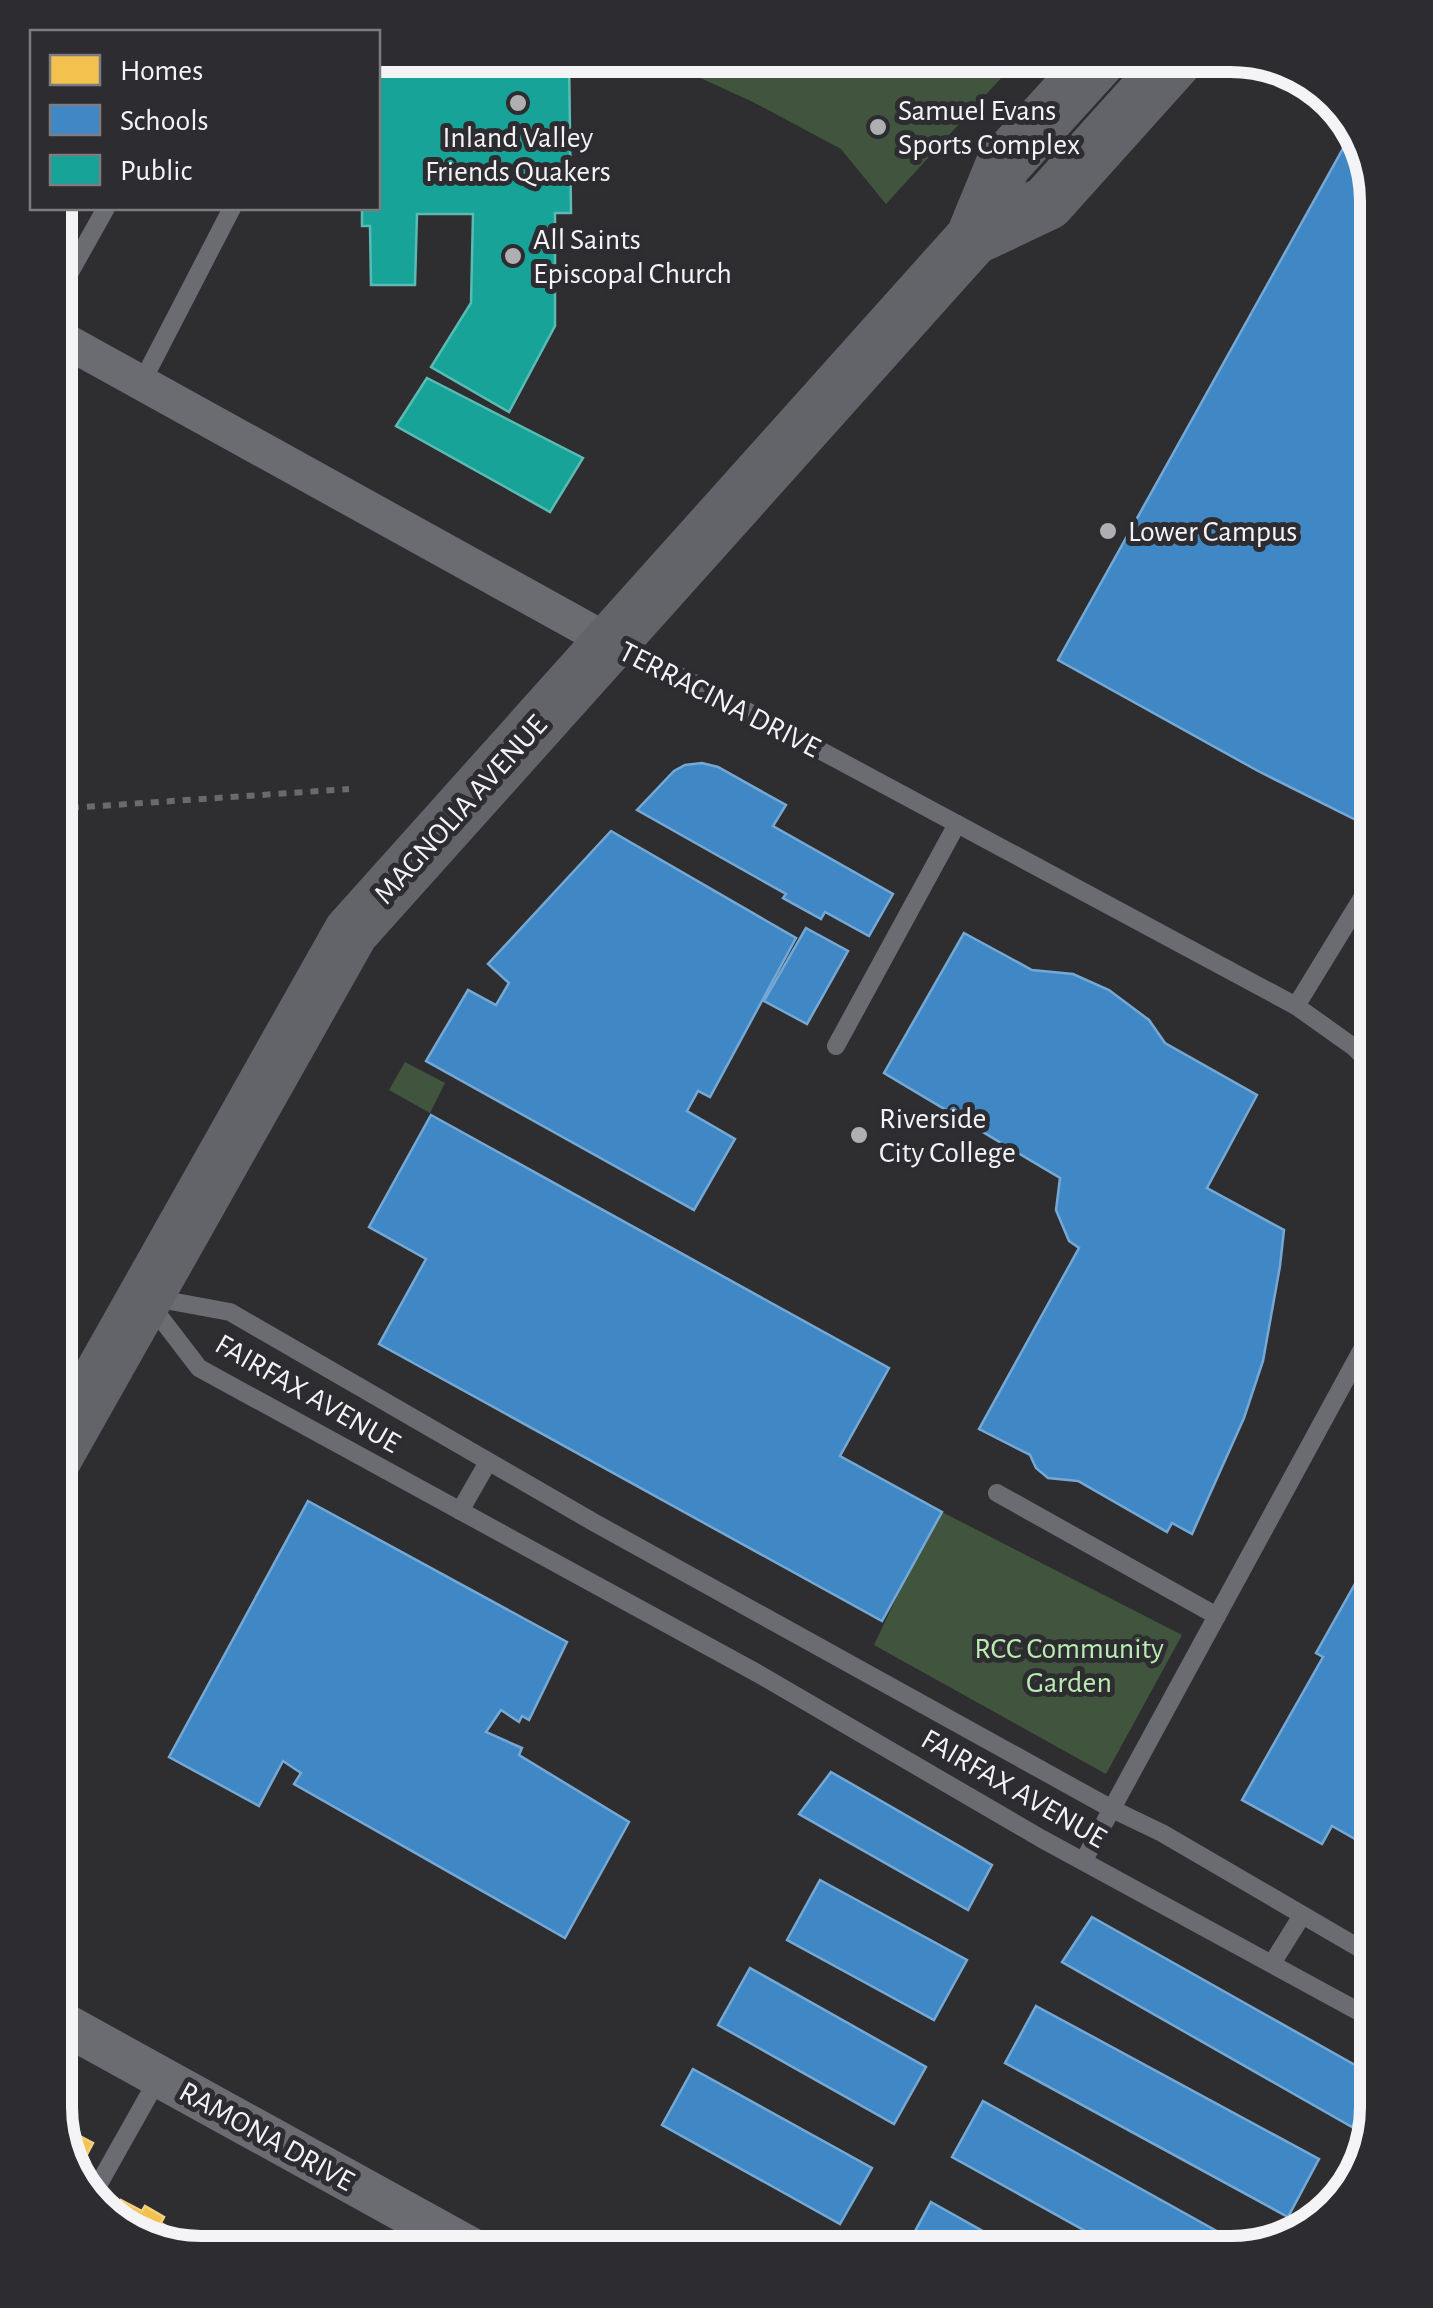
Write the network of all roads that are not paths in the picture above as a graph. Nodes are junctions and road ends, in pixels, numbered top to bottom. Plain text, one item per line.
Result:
1 (1087, 73) edge
2 (1164, 73) edge
3 (105, 210) edge
4 (231, 210) edge
5 (973, 238) junction
6 (73, 267) edge
7 (73, 345) edge
8 (142, 382) junction
9 (610, 642) junction
10 (957, 824) junction
11 (1360, 902) edge
12 (1296, 1006) junction
13 (836, 1046) dead end
14 (1360, 1054) edge
15 (144, 1296) junction
16 (1360, 1353) edge
17 (72, 1426) edge
18 (488, 1462) junction
19 (998, 1494) dead end
20 (460, 1511) junction
21 (1217, 1616) junction
22 (1112, 1809) junction
23 (1084, 1860) junction
24 (1301, 1917) junction
25 (1360, 1949) edge
26 (1272, 1962) junction
27 (1360, 2012) edge
28 (72, 2028) edge
29 (160, 2077) junction
30 (99, 2184) edge
31 (447, 2235) edge

1 - 5 main road, MAGNOLIA AVENUE
2 - 5 main road, MAGNOLIA AVENUE
3 - 6 lane
4 - 8 lane
5 - 9 main road, MAGNOLIA AVENUE
7 - 8 street, TERRACINA DRIVE
8 - 9 street, TERRACINA DRIVE
9 - 10 lane, TERRACINA DRIVE
9 - 15 main road, MAGNOLIA AVENUE
10 - 12 lane, TERRACINA DRIVE
10 - 13 lane
11 - 12 lane
12 - 14 lane, TERRACINA DRIVE
15 - 17 main road, MAGNOLIA AVENUE
15 - 18 lane, FAIRFAX AVENUE
15 - 20 lane, FAIRFAX AVENUE
16 - 21 lane
18 - 20 lane
18 - 22 lane, FAIRFAX AVENUE
19 - 21 lane
20 - 23 lane, FAIRFAX AVENUE
21 - 22 lane
22 - 23 lane
22 - 24 lane, FAIRFAX AVENUE
23 - 26 lane, FAIRFAX AVENUE
24 - 25 lane, FAIRFAX AVENUE
24 - 26 lane
26 - 27 lane, FAIRFAX AVENUE
28 - 29 street, RAMONA DRIVE
29 - 30 lane
29 - 31 street, RAMONA DRIVE

